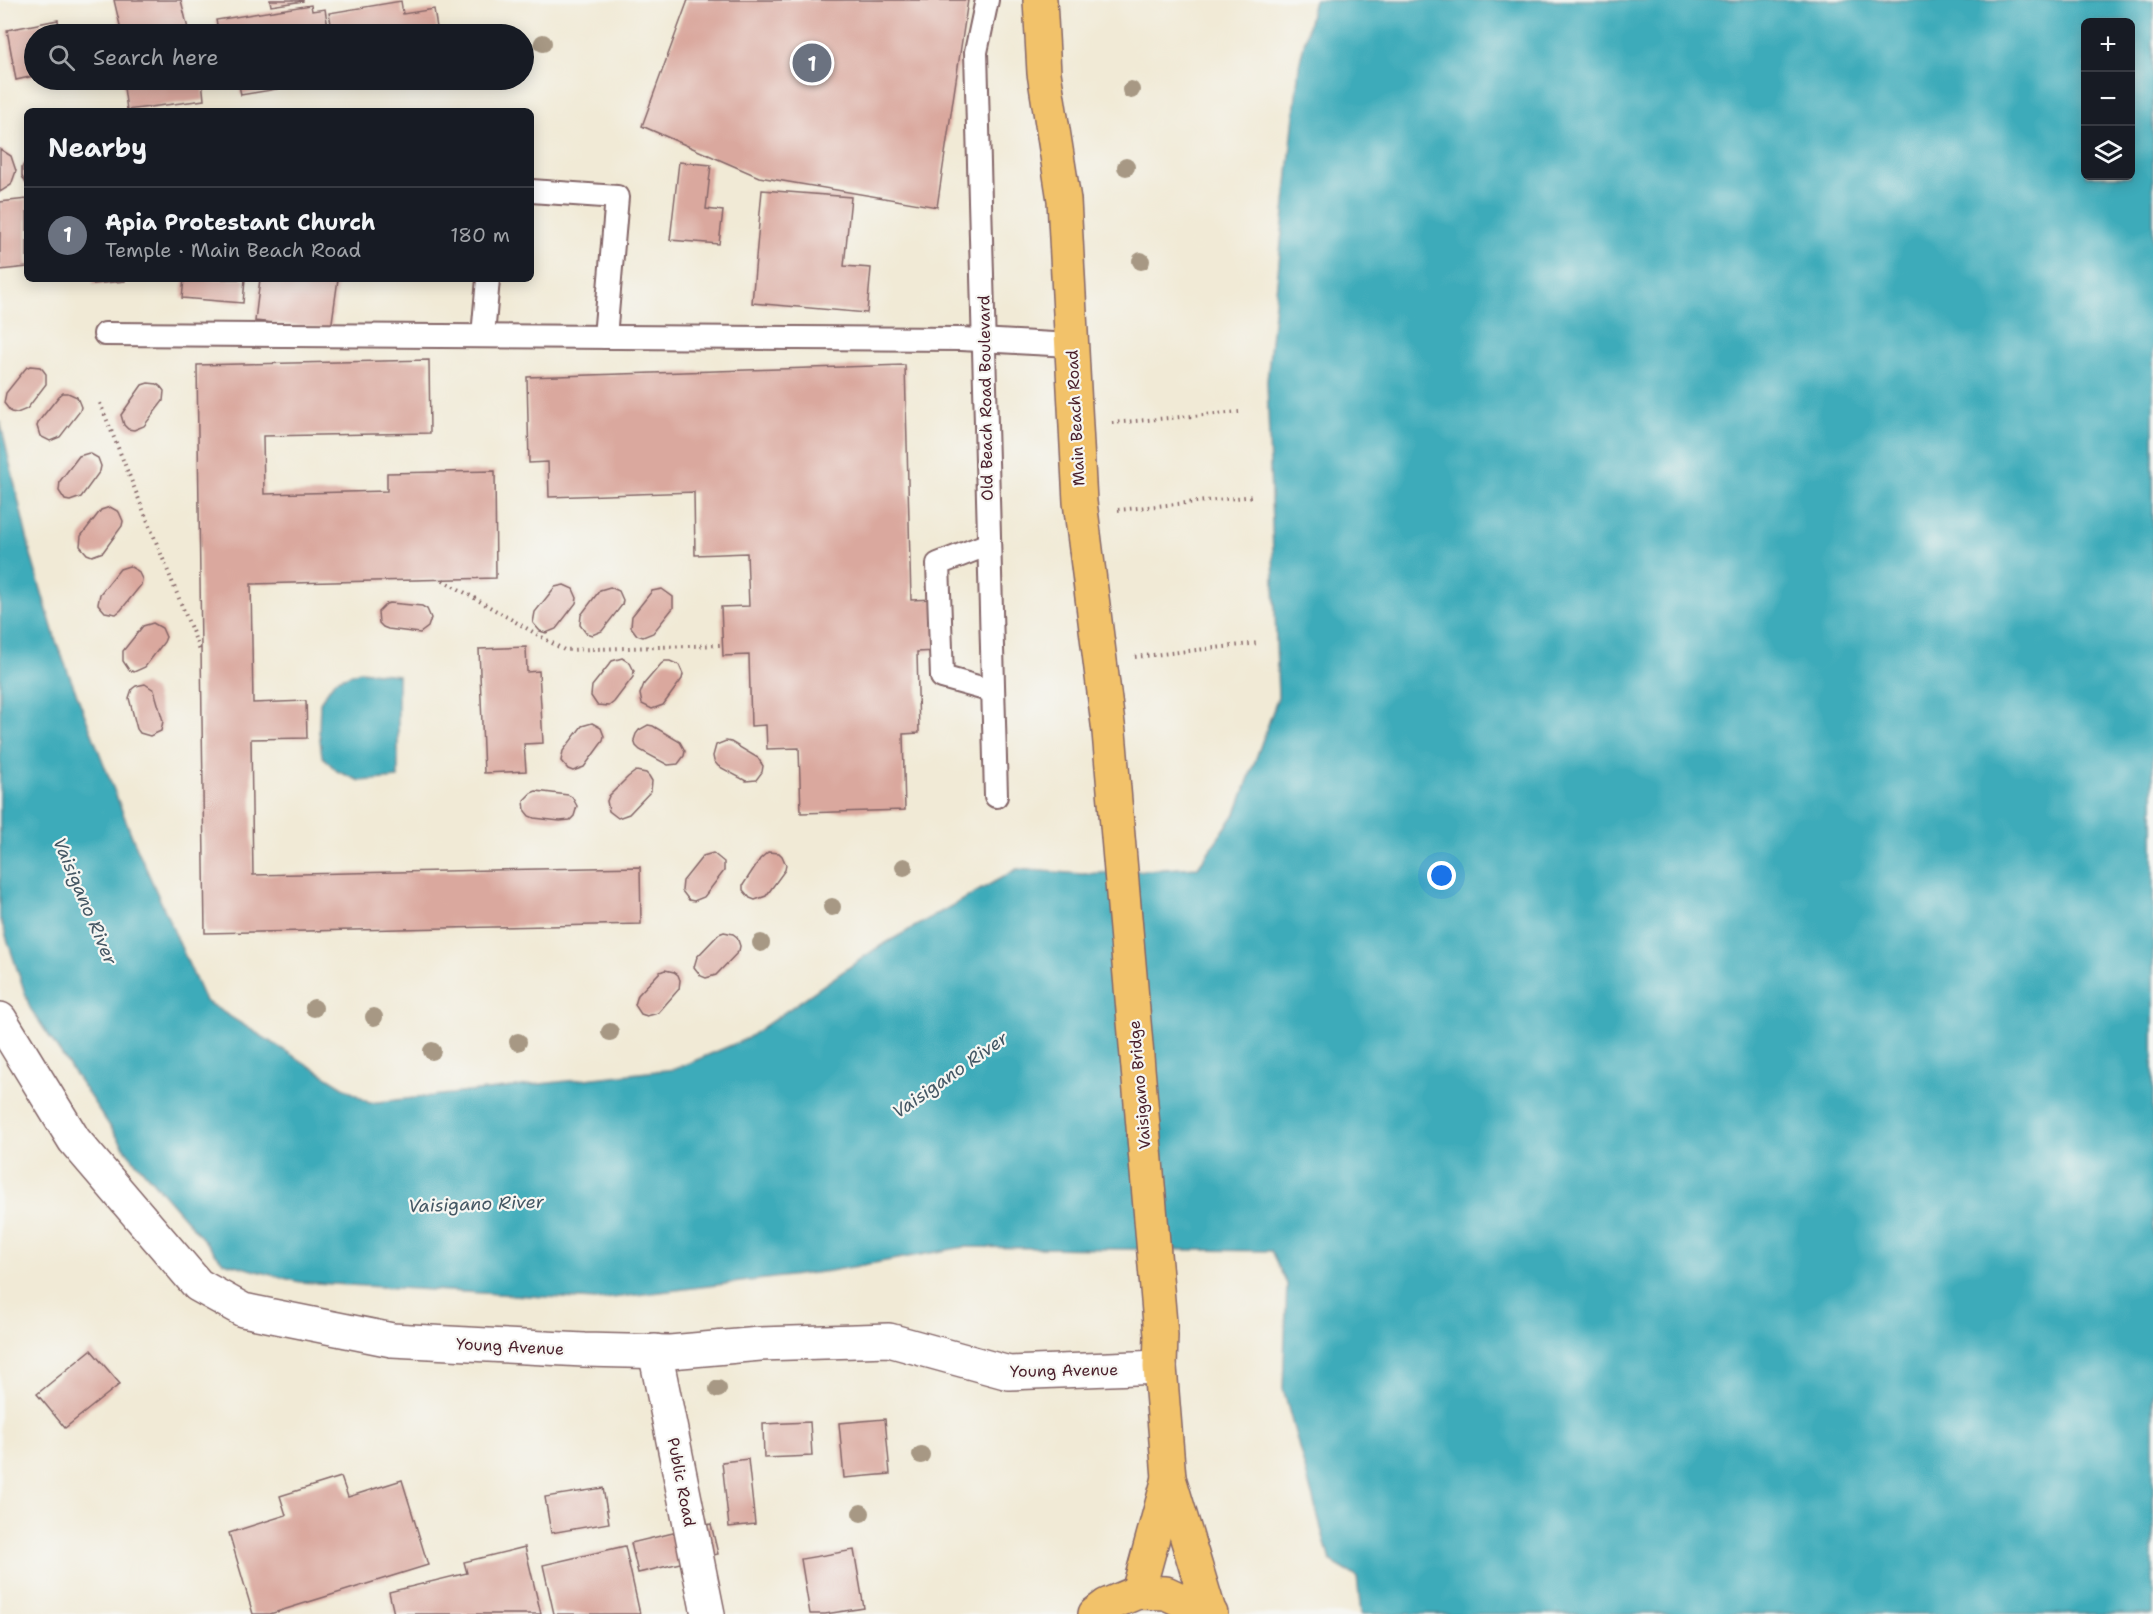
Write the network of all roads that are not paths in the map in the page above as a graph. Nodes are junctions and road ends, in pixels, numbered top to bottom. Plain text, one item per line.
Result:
1 (987, 0) edge
2 (1040, 0) edge
3 (534, 191) edge
4 (488, 282) edge
5 (105, 334) dead end
6 (483, 336) junction
7 (604, 337) junction
8 (983, 341) junction
9 (1071, 345) junction
10 (989, 544) junction
11 (992, 691) junction
12 (996, 796) dead end
13 (1116, 835) joint
14 (0, 1019) edge
15 (655, 1351) junction
16 (1161, 1351) junction
17 (1169, 1478) junction
18 (1138, 1593) junction
19 (1210, 1613) edge
20 (708, 1614) edge
21 (1095, 1614) edge

1 - 8 lane, Old Beach Road Boulevard
2 - 9 main road, Main Beach Road
3 - 7 lane
4 - 6 lane
5 - 6 lane
6 - 7 lane
7 - 8 lane
8 - 9 lane
8 - 10 lane, Old Beach Road Boulevard
9 - 13 main road, Main Beach Road
10 - 11 lane, Old Beach Road Boulevard
10 - 11 lane
11 - 12 lane, Old Beach Road Boulevard
13 - 16 main road, Vaisigano Bridge
14 - 15 street, Young Avenue
15 - 16 street, Young Avenue
15 - 20 street, Public Road
16 - 17 main road
17 - 18 main road
17 - 19 main road
18 - 19 main road
18 - 21 main road

